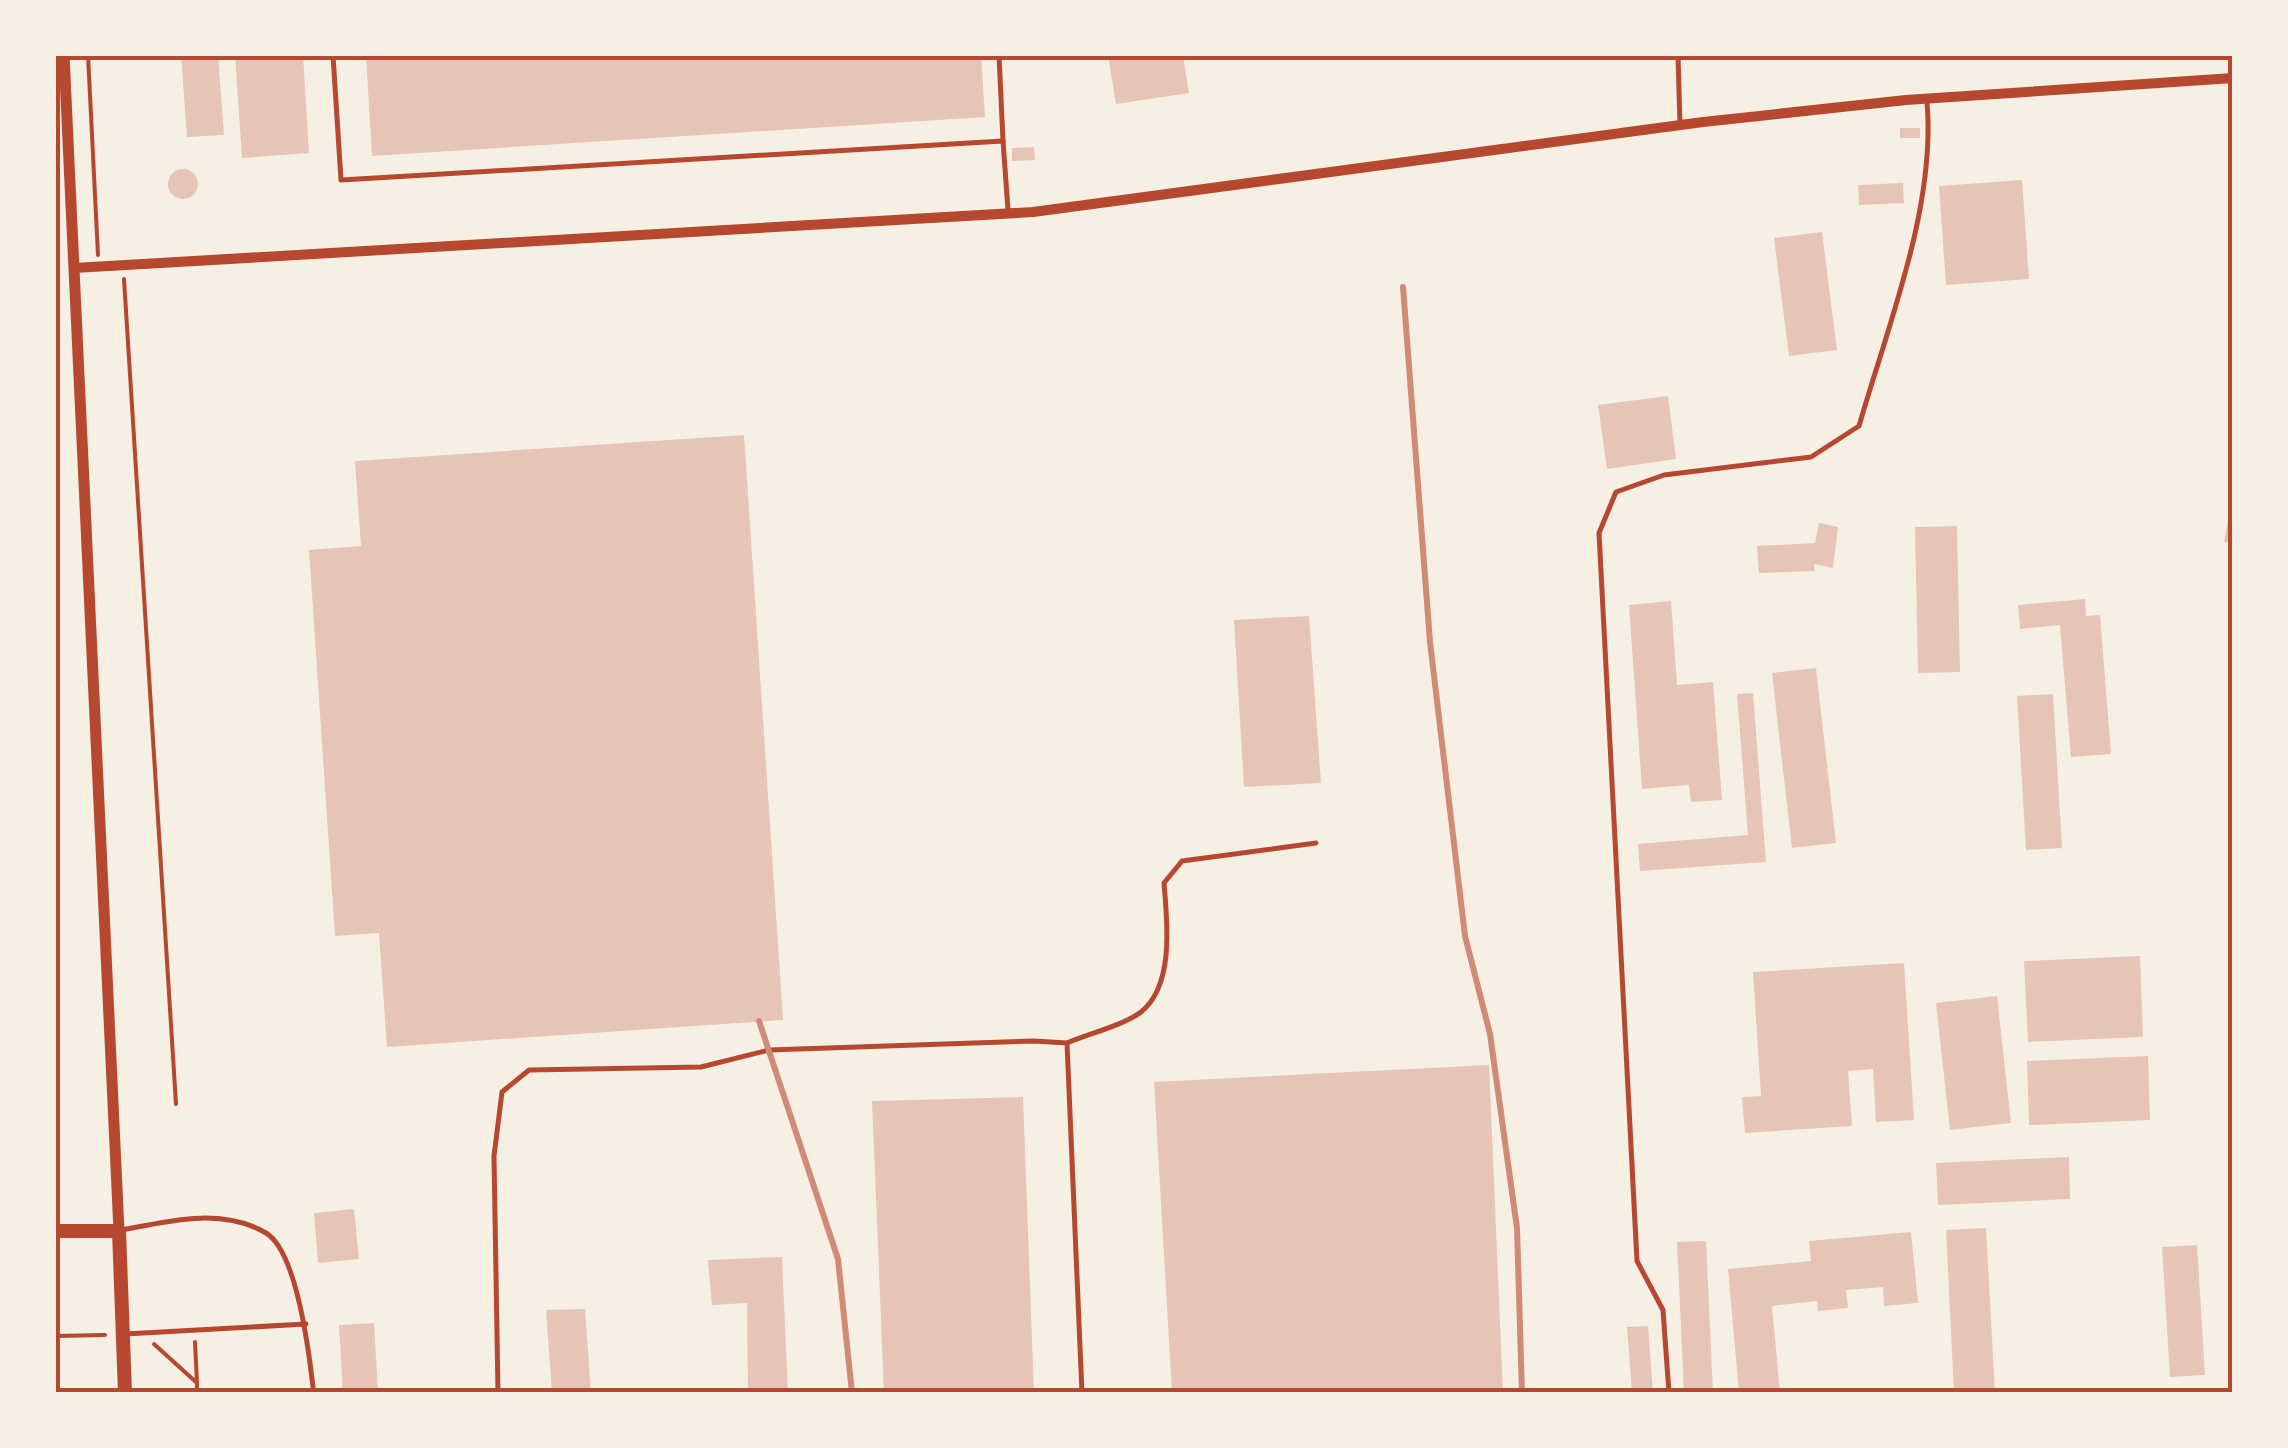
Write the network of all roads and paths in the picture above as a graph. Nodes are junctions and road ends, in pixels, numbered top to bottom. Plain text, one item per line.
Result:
1 (64, 55) edge
2 (88, 55) edge
3 (334, 55) edge
4 (999, 55) edge
5 (1678, 55) edge
6 (2233, 78) edge
7 (1927, 98) junction
8 (1680, 125) junction
9 (1003, 141) junction
10 (1008, 214) junction
11 (124, 264) junction
12 (98, 267) junction
13 (74, 268) junction
14 (1316, 843) dead end
15 (1067, 1043) junction
16 (176, 1104) dead end
17 (55, 1231) edge
18 (119, 1231) junction
19 (306, 1324) junction
20 (195, 1332) junction
21 (122, 1334) junction
22 (143, 1334) junction
23 (55, 1336) edge
24 (196, 1382) junction
25 (313, 1387) dead end
26 (125, 1393) edge
27 (197, 1393) edge
28 (498, 1393) edge
29 (1082, 1393) edge
30 (1669, 1393) edge

1 - 13 street
2 - 12 path
3 - 9 lane
4 - 9 lane
5 - 8 lane
6 - 7 street
7 - 8 street
7 - 30 lane
8 - 10 street
9 - 10 lane
10 - 11 street
11 - 12 street
11 - 16 path
12 - 13 street
13 - 18 street
14 - 15 lane
15 - 28 lane
15 - 29 lane
17 - 18 main road
18 - 19 lane
18 - 21 main road
19 - 20 lane
19 - 25 lane
20 - 22 lane
20 - 24 path
21 - 22 lane
21 - 23 path
21 - 26 main road
22 - 24 path
24 - 27 path

